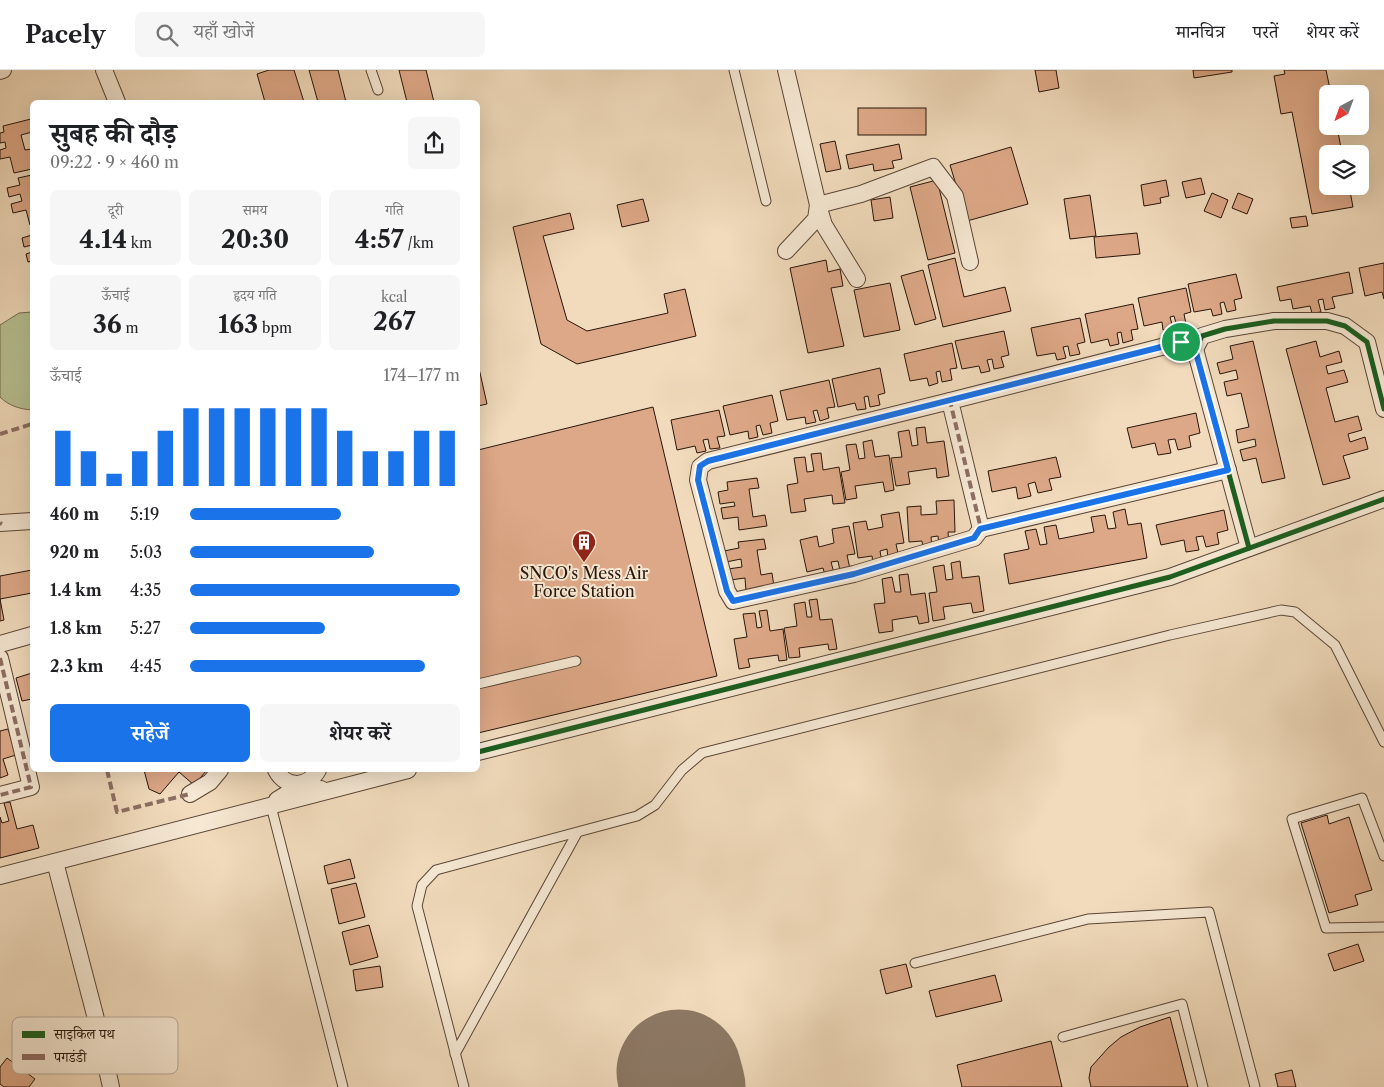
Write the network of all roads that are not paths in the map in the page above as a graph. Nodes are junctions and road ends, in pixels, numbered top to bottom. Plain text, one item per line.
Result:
1 (104, 70) edge
2 (371, 70) edge
3 (734, 70) edge
4 (786, 70) edge
5 (378, 90) dead end
6 (116, 100) edge
7 (766, 201) dead end
8 (818, 204) junction
9 (786, 251) dead end
10 (970, 262) dead end
11 (857, 279) dead end
12 (1195, 349) junction
13 (950, 401) junction
14 (1384, 409) edge
15 (1228, 470) junction
16 (1384, 499) edge
17 (30, 520) edge
18 (0, 523) edge
19 (980, 529) junction
20 (1249, 548) junction
21 (30, 636) edge
22 (0, 644) edge
23 (0, 658) edge
24 (576, 662) dead end
25 (480, 684) edge
26 (1384, 742) edge
27 (480, 751) edge
28 (218, 772) edge
29 (278, 772) edge
30 (317, 772) edge
31 (400, 772) edge
32 (295, 784) junction
33 (336, 788) junction
34 (190, 794) dead end
35 (0, 795) edge
36 (266, 806) junction
37 (577, 833) junction
38 (1384, 856) edge
39 (55, 862) junction
40 (0, 876) edge
41 (1384, 927) edge
42 (915, 963) dead end
43 (95, 1017) edge
44 (1063, 1037) dead end
45 (455, 1054) junction
46 (108, 1074) edge
47 (111, 1087) edge
48 (343, 1087) edge
49 (464, 1087) edge
50 (1203, 1087) edge
51 (1256, 1087) edge

1 - 6 street
2 - 5 lane
3 - 7 lane
4 - 8 street
8 - 9 street
8 - 10 street
8 - 11 street
12 - 13 street
12 - 14 street
12 - 15 street
13 - 19 street
13 - 19 street
15 - 19 street
15 - 20 street
16 - 20 street
17 - 18 street
20 - 27 street
21 - 22 street
23 - 35 street
24 - 25 lane
26 - 37 lane
28 - 34 street
29 - 32 street
30 - 32 street
31 - 33 street
32 - 33 street
32 - 36 street
33 - 36 street
36 - 39 street
36 - 48 lane
37 - 45 lane
37 - 45 lane
38 - 41 lane
39 - 40 street
39 - 43 street
42 - 51 lane
44 - 50 lane
45 - 49 lane
46 - 47 street

